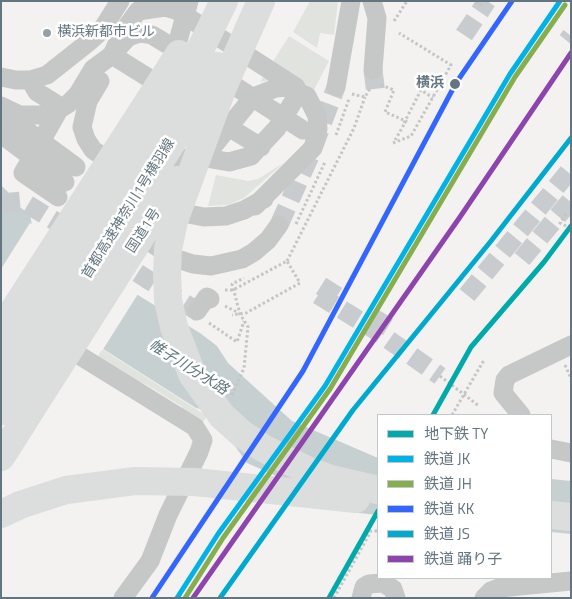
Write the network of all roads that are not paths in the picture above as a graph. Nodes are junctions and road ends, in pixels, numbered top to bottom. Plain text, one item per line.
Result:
1 (120, 1) edge
2 (130, 1) edge
3 (189, 1) edge
4 (210, 1) edge
5 (224, 1) edge
6 (260, 1) edge
7 (280, 1) edge
8 (350, 6) edge
9 (381, 14) edge
10 (250, 20) edge
11 (112, 55) junction
12 (169, 70) junction
13 (373, 76) tunnel mouth
14 (1, 77) edge
15 (30, 80) junction
16 (343, 90) tunnel mouth
17 (1, 106) edge
18 (61, 107) junction
19 (1, 111) edge
20 (284, 118) junction
21 (303, 130) dead end
22 (1, 134) edge
23 (261, 147) junction
24 (84, 186) junction
25 (264, 198) junction
26 (150, 222) junction
27 (286, 227) tunnel mouth
28 (1, 330) edge
29 (73, 343) junction
30 (571, 345) edge
31 (1, 371) edge
32 (1, 411) edge
33 (520, 414) edge
34 (552, 449) edge
35 (571, 453) edge
36 (1, 457) edge
37 (377, 478) edge
38 (377, 491) edge
39 (377, 491) edge
40 (377, 501) edge
41 (552, 501) edge
42 (571, 503) edge
43 (1, 505) edge
44 (552, 508) edge
45 (571, 510) edge
46 (1, 514) edge
47 (552, 515) edge
48 (571, 517) edge
49 (552, 520) edge
50 (571, 522) edge
51 (571, 580) edge
52 (124, 598) edge
53 (361, 598) edge
54 (396, 598) edge
55 (484, 598) edge

1 - 15 street
2 - 18 street
3 - 12 street
4 - 12 highway
5 - 31 highway, 首都高速神奈川1号横羽線
6 - 10 street
6 - 38 highway
7 - 10 highway, 国道1号
7 - 37 highway
8 - 9 street
8 - 16 street
9 - 13 street
10 - 11 street
10 - 26 highway, 国道1号
10 - 32 highway, 首都高速神奈川1号横羽線
11 - 17 street
11 - 20 street
11 - 20 street
11 - 23 street
12 - 24 highway
14 - 15 street
15 - 18 street
18 - 24 street
19 - 24 street
20 - 21 street
20 - 23 street
22 - 24 street
23 - 25 street
24 - 25 street
24 - 27 street
24 - 28 highway
25 - 26 street
26 - 29 highway, 国道1号
29 - 36 highway, 国道1号
29 - 52 street
30 - 33 street
34 - 35 street
39 - 43 highway
40 - 46 highway
41 - 42 highway
44 - 45 highway
47 - 48 highway
49 - 50 highway
51 - 55 street
53 - 54 street

